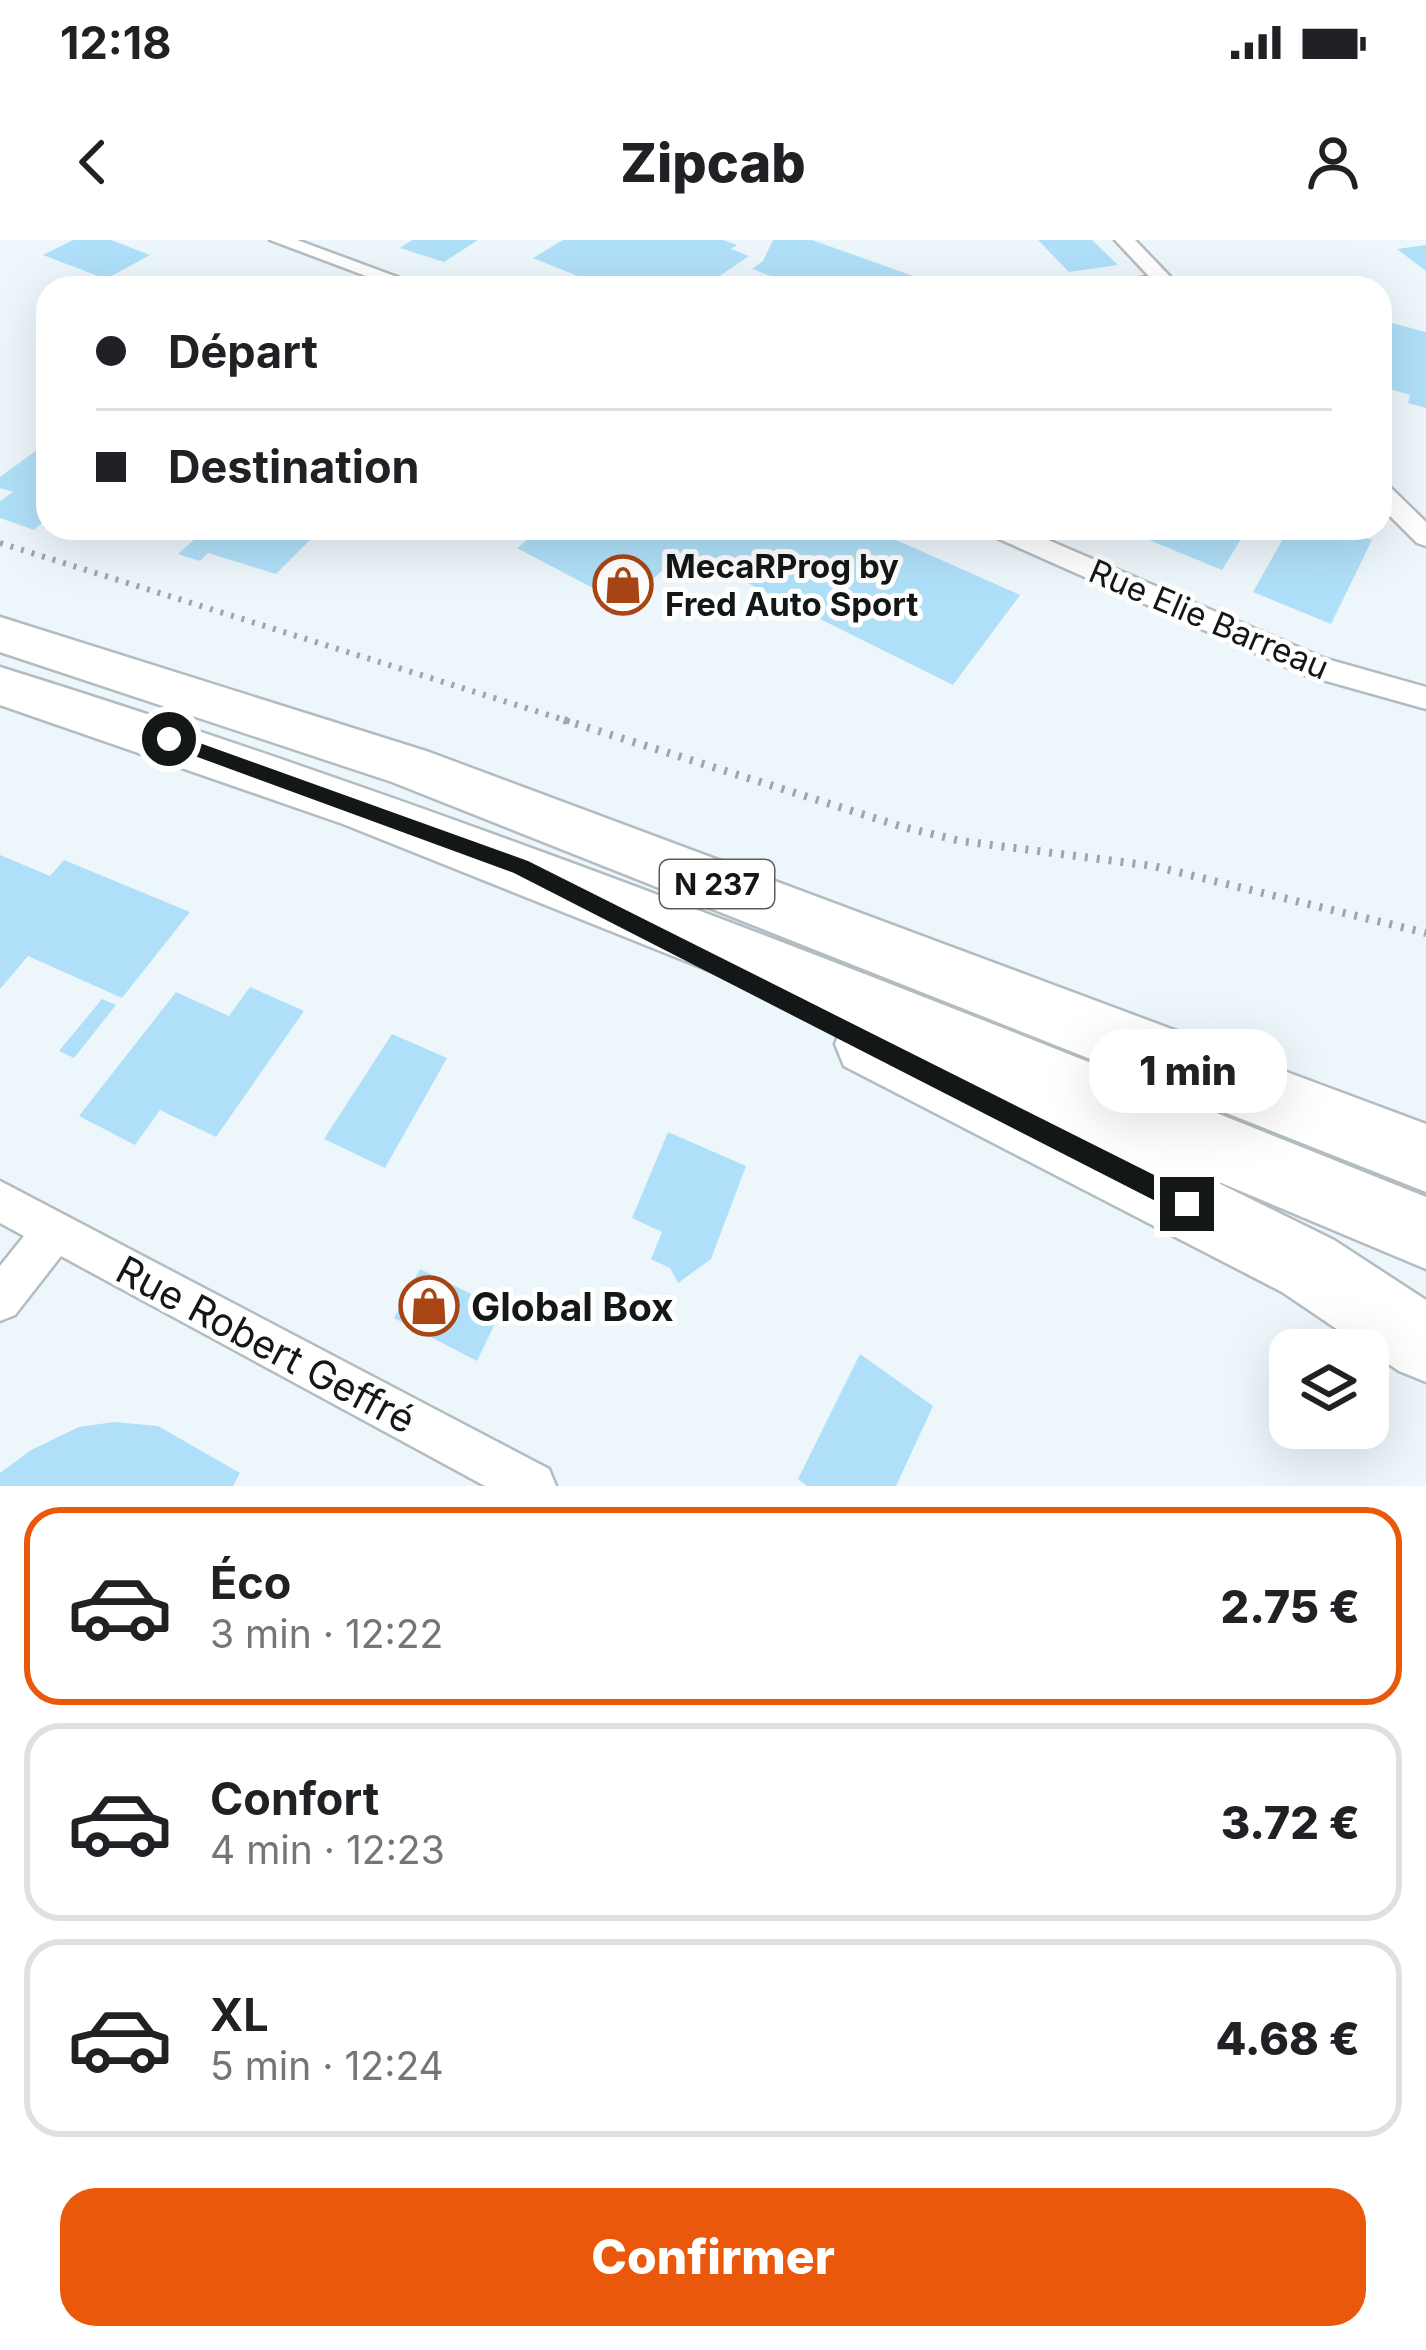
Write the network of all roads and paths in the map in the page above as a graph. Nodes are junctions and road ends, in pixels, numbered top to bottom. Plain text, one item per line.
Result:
1 (279, 240) edge
2 (1124, 240) edge
3 (382, 276) edge
4 (1159, 276) edge
5 (1392, 504) edge
6 (1426, 538) edge
7 (1024, 540) edge
8 (0, 543) edge
9 (0, 634) edge
10 (0, 686) edge
11 (1426, 698) edge
12 (521, 867) junction
13 (1426, 933) edge
14 (1426, 1158) edge
15 (0, 1201) edge
16 (55, 1231) junction
17 (1426, 1233) edge
18 (0, 1300) edge
19 (1426, 1344) edge
20 (532, 1486) edge

1 - 3 street
2 - 4 street
5 - 6 street
7 - 11 street, Rue Elie Barreau
8 - 13 path
9 - 14 highway, N 237
10 - 12 highway, N 237
12 - 17 highway, N 237
12 - 19 highway
15 - 16 street, Rue Robert Geffré
16 - 18 street
16 - 20 street, Rue Robert Geffré

